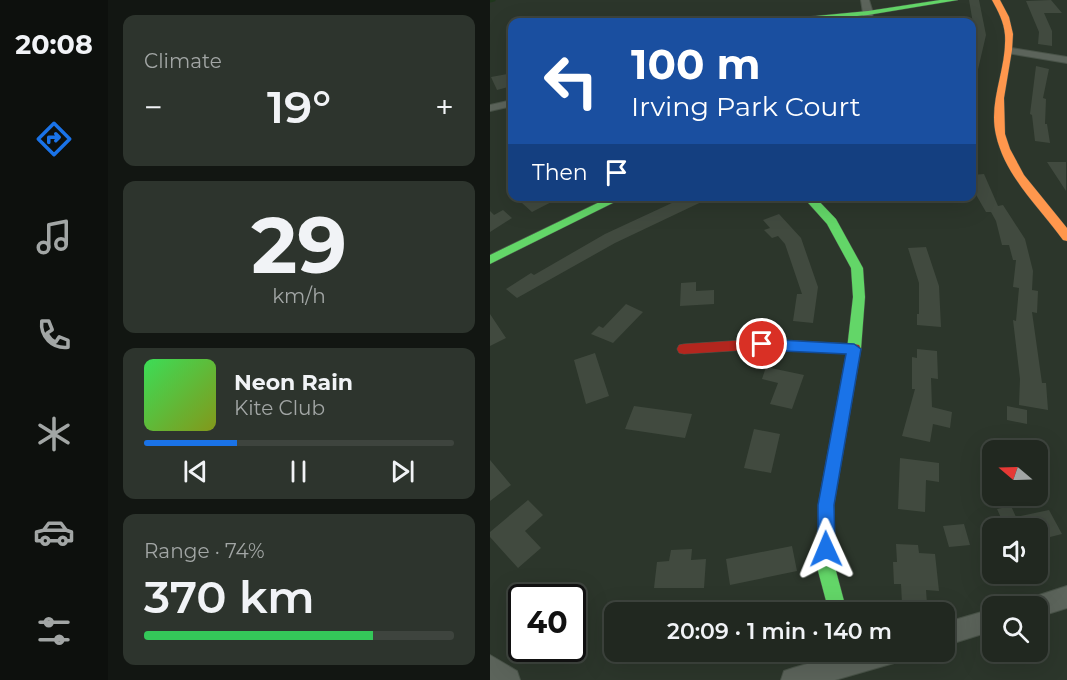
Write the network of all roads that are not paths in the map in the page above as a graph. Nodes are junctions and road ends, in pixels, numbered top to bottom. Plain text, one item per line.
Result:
1 (954, 0) edge
2 (996, 0) edge
3 (867, 12) edge
4 (811, 18) edge
5 (1011, 51) junction
6 (1066, 60) edge
7 (508, 104) edge
8 (490, 108) edge
9 (612, 201) edge
10 (812, 201) edge
11 (1066, 237) edge
12 (490, 260) edge
13 (684, 349) dead end
14 (854, 349) junction
15 (1066, 597) edge
16 (835, 602) edge
17 (1048, 603) edge
18 (982, 623) edge
19 (955, 632) edge
20 (838, 662) edge
21 (490, 667) edge
22 (508, 680) edge
23 (793, 680) edge

1 - 3 street
2 - 5 street
3 - 4 street
5 - 6 street
5 - 11 street
7 - 8 street
9 - 12 street
10 - 14 street
13 - 14 street
14 - 16 street
15 - 17 street
18 - 19 street
20 - 23 street
21 - 22 street

